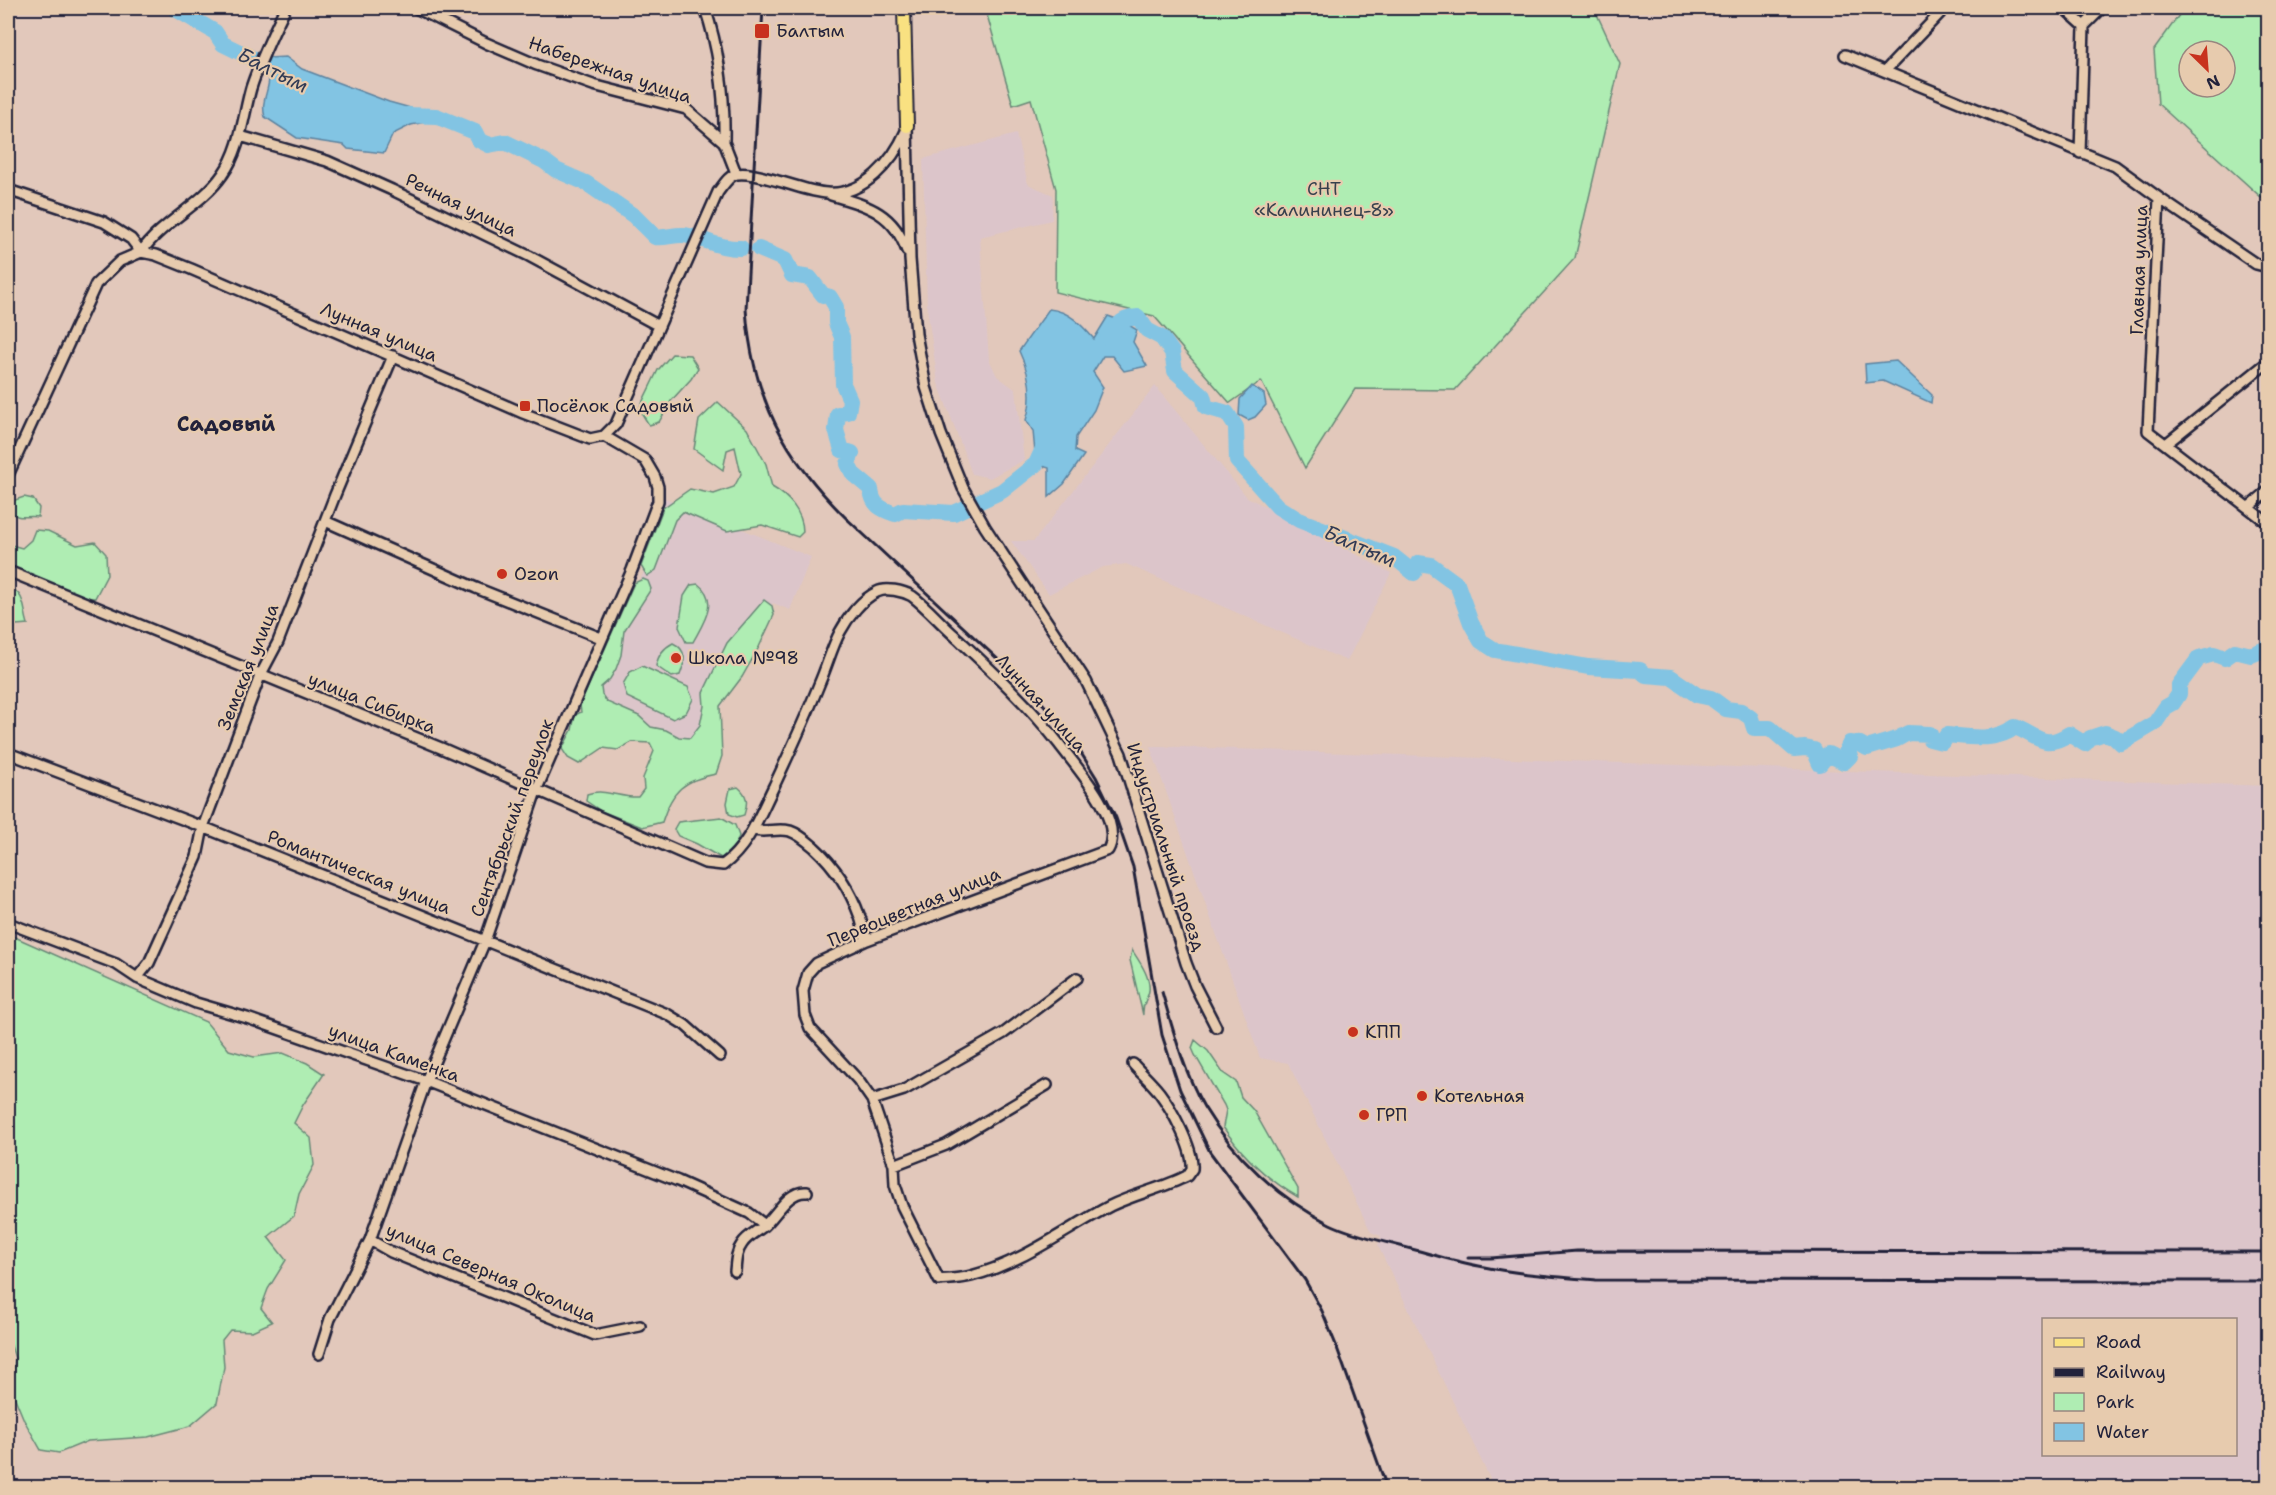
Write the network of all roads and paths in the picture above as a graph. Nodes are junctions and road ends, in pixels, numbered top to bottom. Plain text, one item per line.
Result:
1 (285, 8) edge
2 (416, 8) edge
3 (705, 8) edge
4 (904, 8) edge
5 (1945, 8) edge
6 (2064, 8) edge
7 (2102, 8) edge
8 (2084, 26) junction
9 (1845, 55) dead end
10 (1885, 71) junction
11 (908, 126) junction
12 (240, 136) junction
13 (724, 142) junction
14 (2080, 153) junction
15 (736, 173) junction
16 (8, 190) edge
17 (828, 194) junction
18 (2159, 198) junction
19 (141, 252) junction
20 (910, 259) junction
21 (2268, 267) edge
22 (659, 326) junction
23 (393, 356) junction
24 (2268, 362) edge
25 (604, 436) junction
26 (2166, 444) junction
27 (8, 475) edge
28 (2268, 491) edge
29 (2248, 507) junction
30 (325, 521) junction
31 (2268, 523) edge
32 (8, 571) edge
33 (601, 639) junction
34 (261, 676) junction
35 (8, 753) edge
36 (536, 791) junction
37 (203, 827) junction
38 (753, 830) junction
39 (1108, 850) joint
40 (8, 923) edge
41 (867, 940) junction
42 (485, 941) junction
43 (137, 978) junction
44 (1077, 978) dead end
45 (1216, 1027) dead end
46 (720, 1056) dead end
47 (1132, 1064) dead end
48 (426, 1081) junction
49 (1047, 1085) dead end
50 (872, 1100) junction
51 (894, 1165) junction
52 (807, 1192) dead end
53 (765, 1225) junction
54 (371, 1237) junction
55 (735, 1271) dead end
56 (640, 1326) dead end
57 (319, 1354) dead end

1 - 12 street
2 - 13 street, Набережная улица
3 - 13 street
4 - 11 main road
5 - 10 street
6 - 8 street
7 - 8 street
8 - 14 street
9 - 10 street, Главная улица
10 - 14 street, Главная улица
11 - 17 street
11 - 20 street
12 - 19 street
12 - 22 street, Речная улица
13 - 15 street, Набережная улица
14 - 18 street, Главная улица
15 - 17 street
15 - 22 street
16 - 19 street
17 - 20 street
18 - 21 street
18 - 26 street, Главная улица
19 - 23 street, Лунная улица
19 - 27 street
20 - 45 street, Индустриальный проезд
22 - 25 street
23 - 25 street, Лунная улица
23 - 30 street, Земская улица
24 - 26 street
25 - 33 street, Сентябрьский переулок
26 - 29 street, Главная улица
28 - 29 street
29 - 31 street, Главная улица
30 - 33 street
30 - 34 street, Земская улица
32 - 34 street, улица Сибирка
33 - 36 street, Сентябрьский переулок
34 - 36 street, улица Сибирка
34 - 37 street, Земская улица
35 - 37 street, Романтическая улица
36 - 38 street, улица Сибирка
36 - 42 street, Сентябрьский переулок
37 - 42 street, Романтическая улица
37 - 43 street, Земская улица
38 - 39 street, Лунная улица
38 - 41 street
39 - 41 street, Первоцветная улица
40 - 43 street, улица Каменка
41 - 50 street, Первоцветная улица
42 - 46 street, Романтическая улица
42 - 48 street, Сентябрьский переулок
43 - 48 street, улица Каменка
44 - 50 street
47 - 51 street, Первоцветная улица
48 - 53 street, улица Каменка
48 - 54 street, Сентябрьский переулок
49 - 51 street
50 - 51 street, Первоцветная улица
52 - 53 street
53 - 55 street
54 - 56 street, улица Северная Околица
54 - 57 street, Сентябрьский переулок

